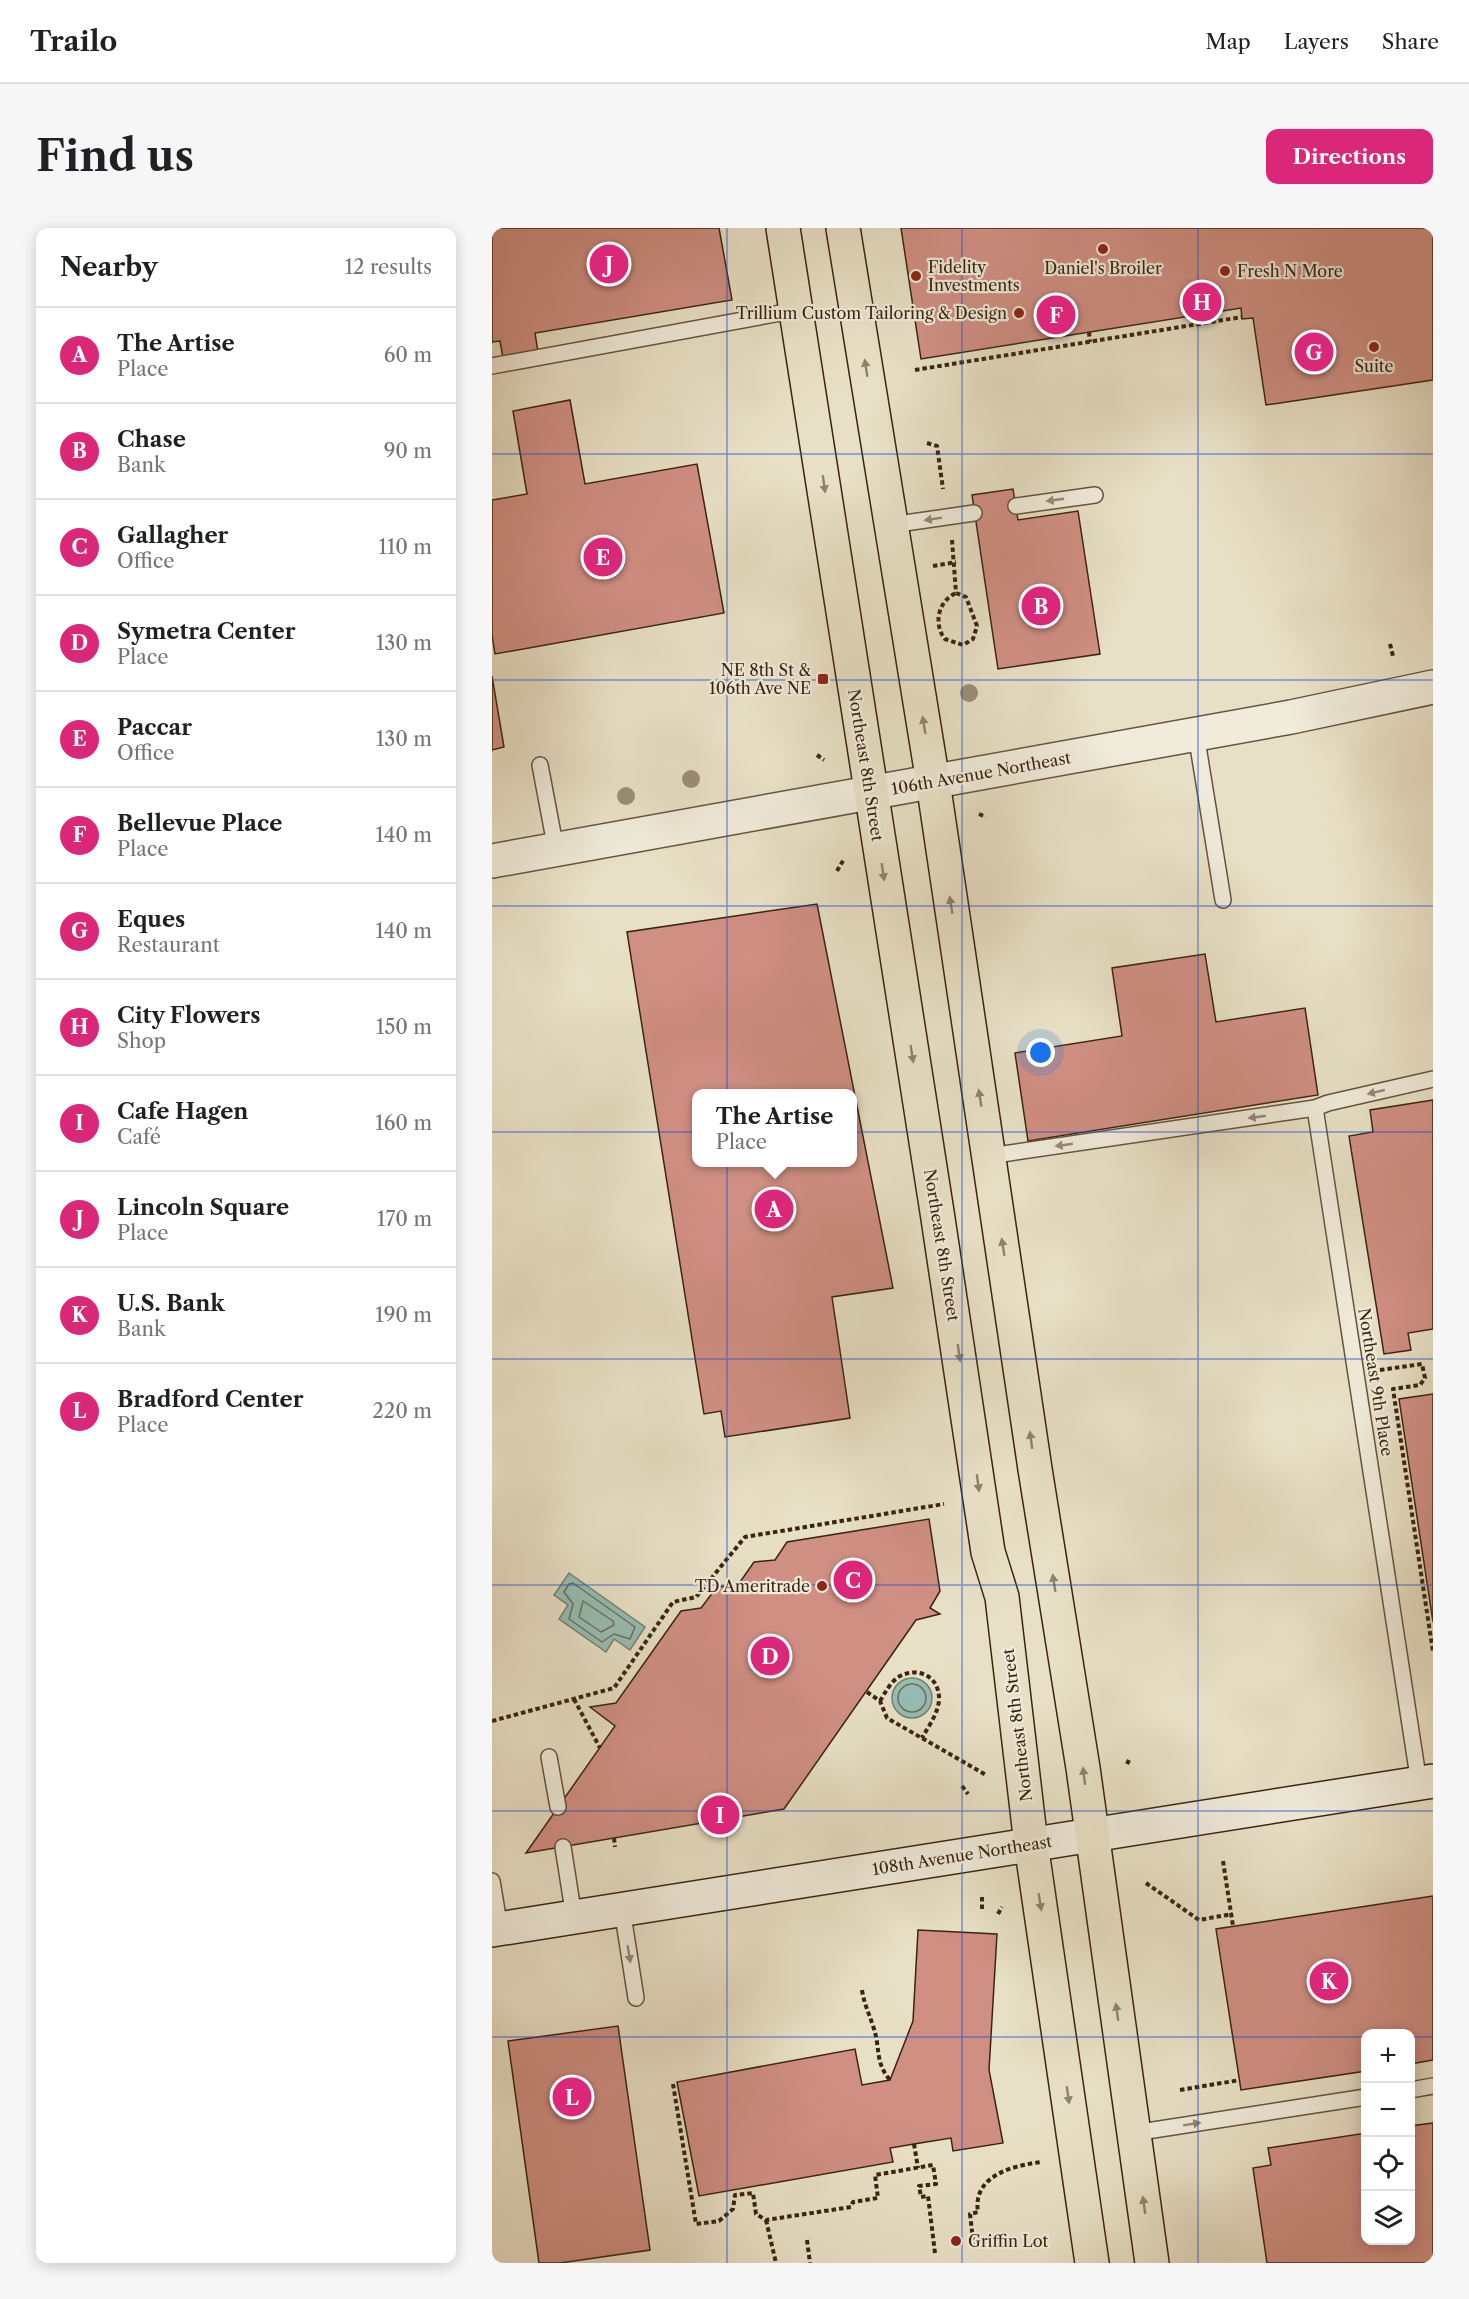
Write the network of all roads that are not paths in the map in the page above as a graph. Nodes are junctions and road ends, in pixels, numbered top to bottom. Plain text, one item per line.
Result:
1 (783, 228) edge
2 (843, 228) edge
3 (797, 310) junction
4 (492, 366) edge
5 (1095, 495) dead end
6 (1016, 506) dead end
7 (974, 513) dead end
8 (891, 525) junction
9 (1433, 687) edge
10 (1196, 734) junction
11 (540, 765) dead end
12 (933, 782) junction
13 (871, 793) junction
14 (556, 850) junction
15 (492, 861) edge
16 (1223, 900) dead end
17 (1433, 1079) edge
18 (1315, 1108) junction
19 (989, 1156) junction
20 (549, 1757) dead end
21 (1426, 1782) edge
22 (558, 1807) dead end
23 (1092, 1834) junction
24 (1031, 1844) junction
25 (563, 1847) dead end
26 (492, 1881) edge
27 (622, 1909) junction
28 (574, 1917) junction
29 (496, 1929) edge
30 (636, 1998) dead end
31 (1433, 2086) edge
32 (1415, 2089) edge
33 (1361, 2098) edge
34 (1134, 2133) junction
35 (1092, 2263) edge
36 (1152, 2263) edge

1 - 3 main road, Northeast 8th Street
8 -> 2 main road
3 - 4 lane
3 -> 13 main road, Northeast 8th Street
5 -> 6 lane
7 -> 8 lane
12 -> 8 main road
9 - 10 street, 106th Avenue Northeast
10 - 12 street, 106th Avenue Northeast
10 - 16 lane
11 - 14 lane
12 - 13 street, 106th Avenue Northeast
19 -> 12 main road
13 - 14 street, 106th Avenue Northeast
13 -> 24 main road, Northeast 8th Street
14 - 15 street, 106th Avenue Northeast
17 -> 18 lane
18 -> 19 lane
18 - 21 lane, Northeast 9th Place
23 -> 19 main road
20 - 22 lane
21 - 23 street, 108th Avenue Northeast
23 - 24 street, 108th Avenue Northeast
34 -> 23 main road
24 - 27 street, 108th Avenue Northeast
24 -> 35 main road, Northeast 8th Street
25 - 28 lane
26 - 29 lane
27 - 28 street, 108th Avenue Northeast
27 -> 30 lane
28 - 29 street, 108th Avenue Northeast
31 - 32 lane
34 -> 33 lane
36 -> 34 main road

